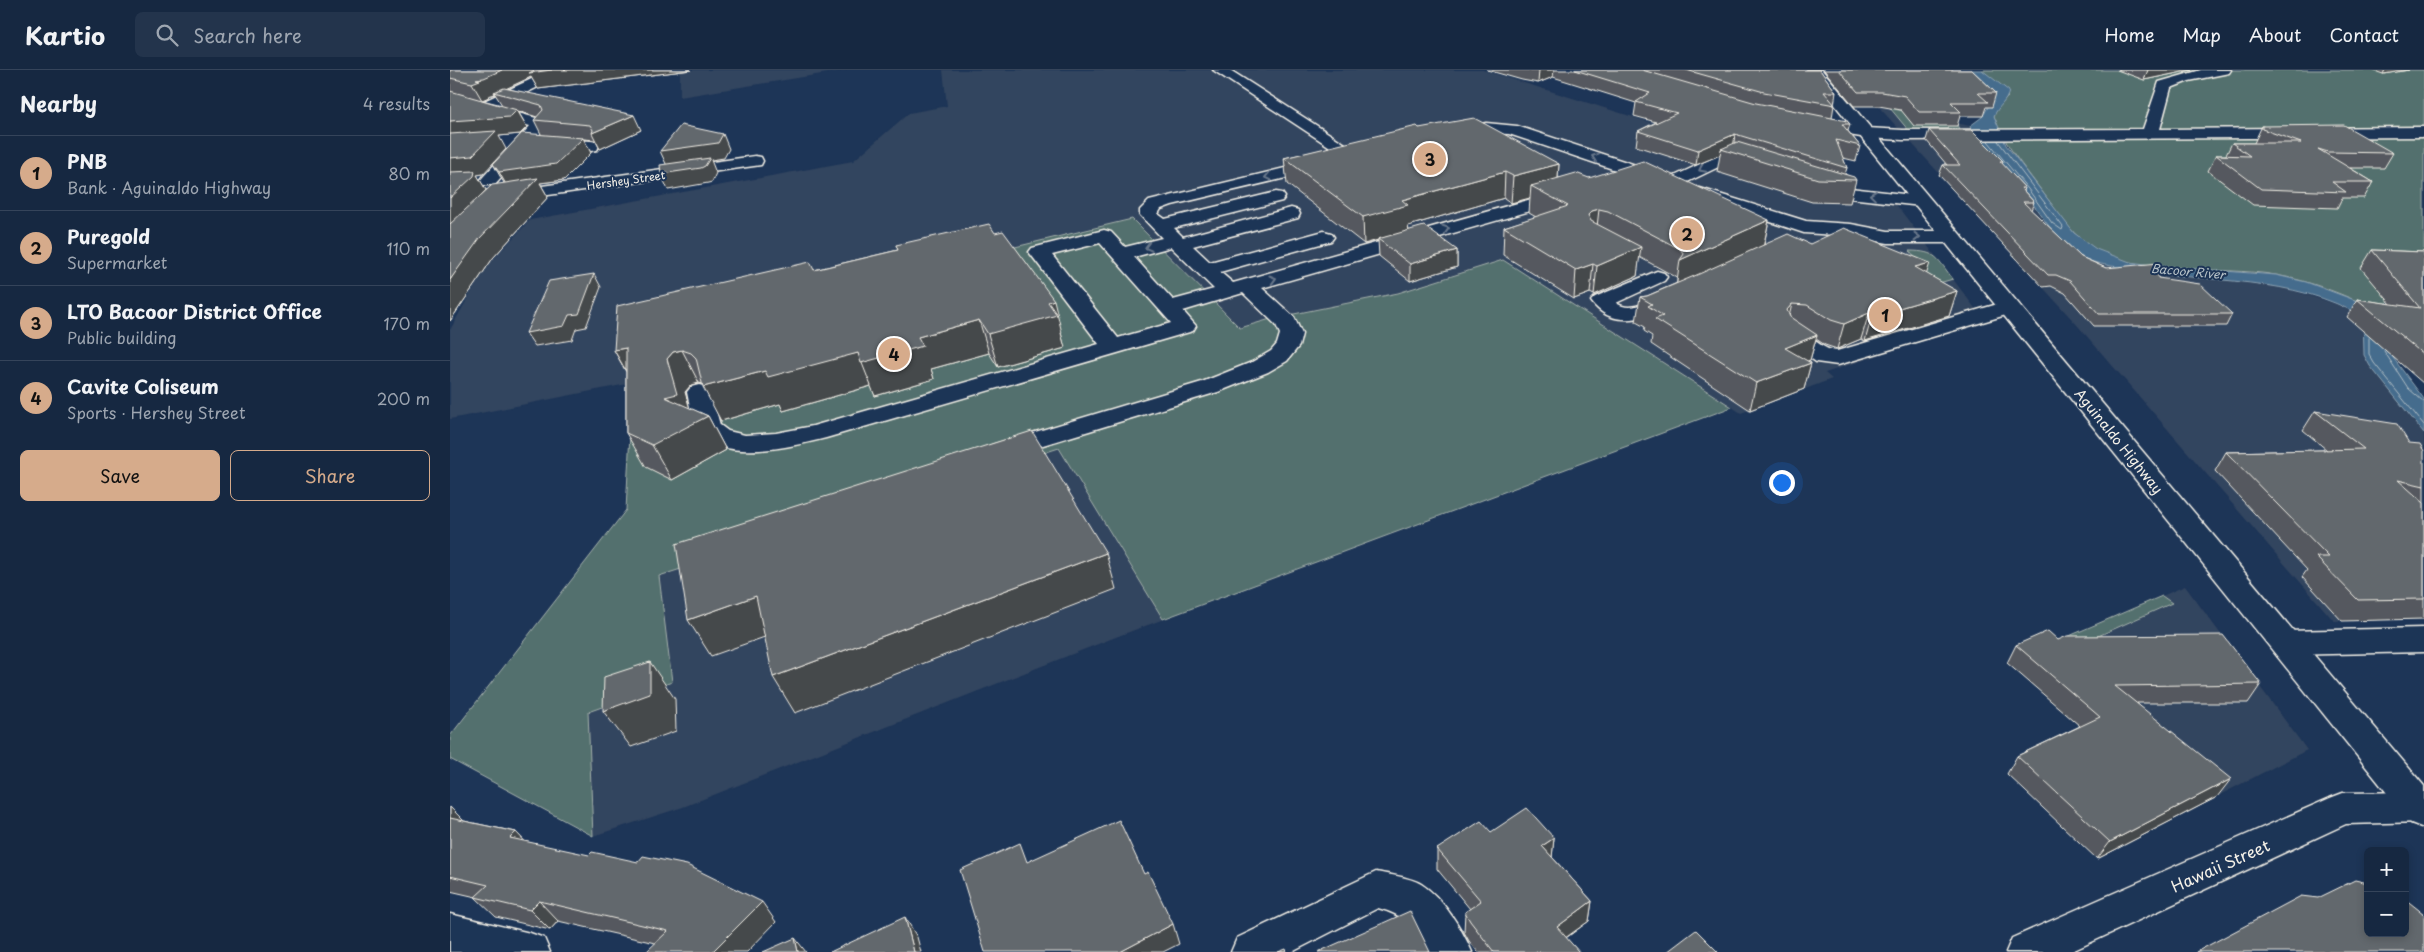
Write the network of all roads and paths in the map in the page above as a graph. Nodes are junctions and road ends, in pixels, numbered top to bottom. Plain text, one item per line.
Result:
1 (562, 70) edge
2 (1220, 70) edge
3 (1814, 70) edge
4 (2224, 70) edge
5 (450, 98) edge
6 (484, 106) junction
7 (1798, 121) edge
8 (2424, 132) edge
9 (1867, 133) junction
10 (2150, 134) junction
11 (1441, 137) edge
12 (526, 141) junction
13 (507, 142) dead end
14 (591, 146) edge
15 (1375, 152) edge
16 (1356, 156) junction
17 (755, 161) dead end
18 (1774, 170) edge
19 (1642, 173) junction
20 (1799, 179) edge
21 (1613, 181) edge
22 (470, 182) edge
23 (1673, 184) junction
24 (1585, 189) edge
25 (492, 194) junction
26 (1276, 197) dead end
27 (1921, 201) junction
28 (1291, 214) dead end
29 (1161, 226) junction
30 (1944, 228) junction
31 (1825, 229) junction
32 (1324, 237) dead end
33 (1178, 242) junction
34 (1790, 245) edge
35 (1120, 254) junction
36 (1207, 270) junction
37 (1238, 289) junction
38 (2008, 307) junction
39 (1169, 308) junction
40 (1794, 336) edge
41 (1113, 346) junction
42 (699, 392) edge
43 (978, 458) edge
44 (2424, 640) edge
45 (2285, 643) junction
46 (2423, 809) edge
47 (450, 932) edge
48 (530, 952) edge
49 (1251, 952) edge
50 (1452, 952) edge
51 (2026, 952) edge

1 - 6 main road
2 - 16 main road
3 - 9 main road, Aguinaldo Highway
4 - 10 main road
5 - 6 main road
6 - 12 main road
7 - 9 main road
8 - 10 main road
9 - 10 main road
9 - 27 main road, Aguinaldo Highway
19 -> 11 main road
12 - 13 main road
12 - 14 main road
12 - 25 main road
15 - 16 main road
16 -> 29 main road
17 - 25 main road, Hershey Street
18 -> 23 main road
19 - 21 main road
19 - 23 main road
27 -> 20 main road
22 - 25 main road, Hershey Street
23 - 31 main road
37 -> 24 main road
26 - 29 main road
27 - 30 main road, Aguinaldo Highway
28 - 33 main road
29 - 33 main road
30 - 31 main road
30 - 38 main road, Aguinaldo Highway
31 - 34 main road
32 - 36 main road
33 -> 35 main road
33 - 36 main road
35 - 39 main road
35 - 41 main road
36 - 37 main road
37 - 39 main road
37 - 43 main road
38 - 40 main road
38 - 45 main road, Aguinaldo Highway
39 - 41 main road
41 - 42 main road
44 - 45 main road
45 - 46 main road, Aguinaldo Highway
46 - 51 main road, Hawaii Street
47 - 48 main road
49 - 50 main road

